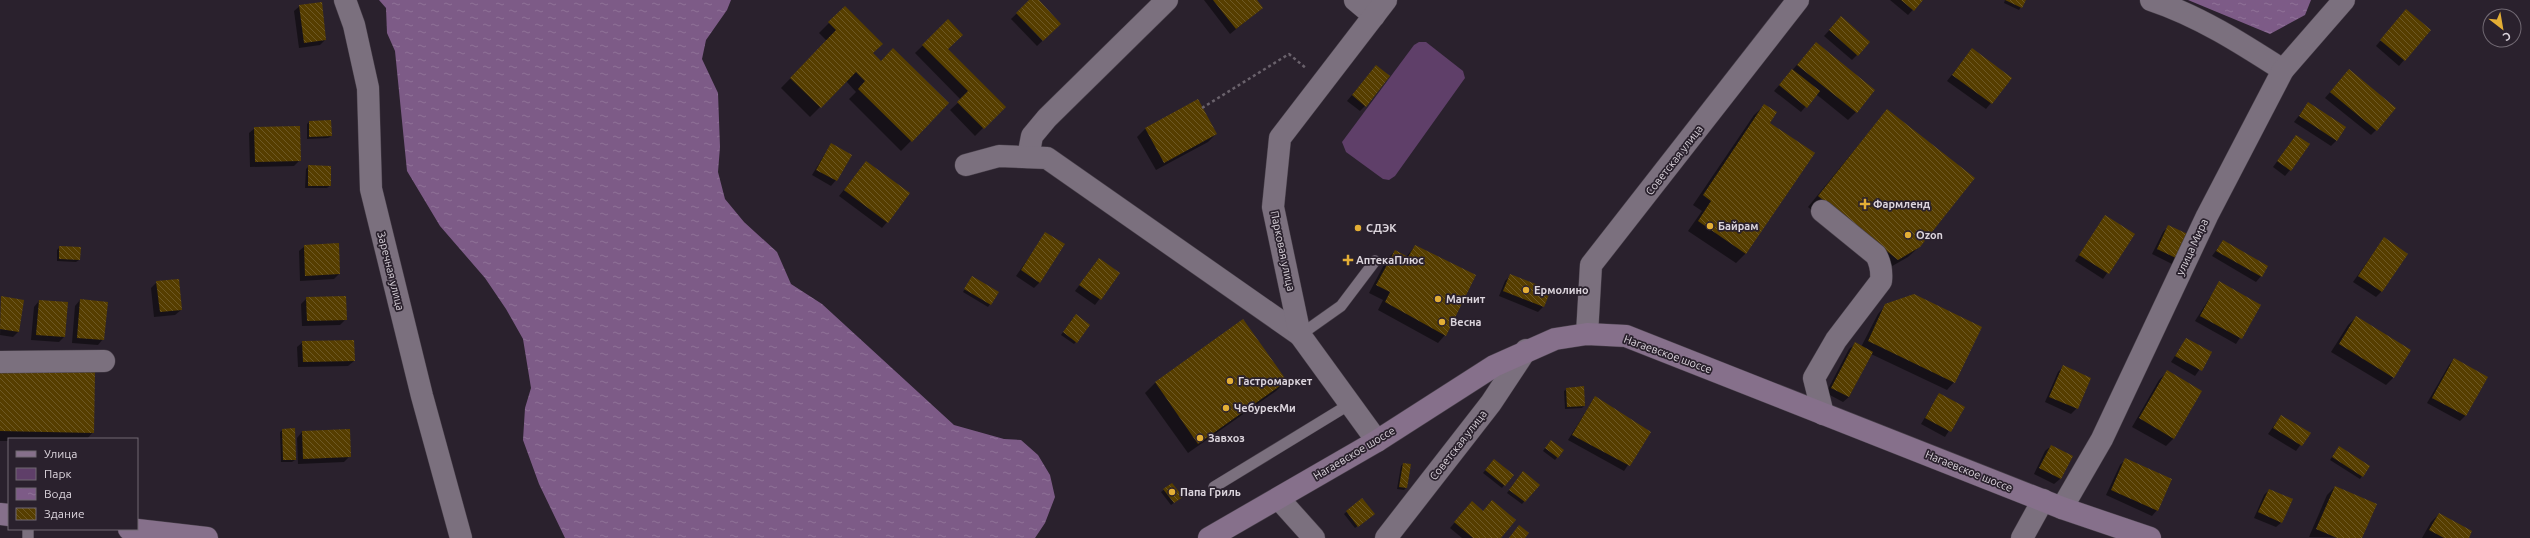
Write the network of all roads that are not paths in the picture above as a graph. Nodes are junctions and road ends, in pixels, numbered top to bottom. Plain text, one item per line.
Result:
1 (345, 0) edge
2 (1167, 0) edge
3 (1355, 0) edge
4 (1798, 0) edge
5 (2151, 0) edge
6 (2344, 0) edge
7 (1380, 8) edge
8 (2283, 70) junction
9 (1028, 157) junction
10 (966, 165) dead end
11 (1822, 211) dead end
12 (1375, 261) dead end
13 (1587, 334) junction
14 (1300, 335) junction
15 (1526, 350) junction
16 (104, 361) dead end
17 (0, 362) edge
18 (1350, 404) junction
19 (1823, 414) junction
20 (1377, 441) junction
21 (1214, 487) dead end
22 (1279, 498) junction
23 (2053, 504) junction
24 (138, 530) edge
25 (207, 538) edge
26 (461, 538) edge
27 (1209, 538) edge
28 (1314, 538) edge
29 (1386, 538) edge
30 (2022, 538) edge
31 (2150, 538) edge

1 - 26 street, Заречная улица
2 - 9 street
3 - 7 street
4 - 13 street, Советская улица
5 - 8 street
6 - 8 street, улица Мира
7 - 14 street, Парковая улица
8 - 23 street, улица Мира
9 - 10 street
9 - 14 street
11 - 19 street
12 - 14 lane
13 - 15 street, Нагаевское шоссе
13 - 19 street, Нагаевское шоссе
14 - 18 street, Парковая улица
15 - 20 street, Нагаевское шоссе
15 - 29 street, Советская улица
16 - 17 street
18 - 20 street, Парковая улица
18 - 21 lane
19 - 23 street, Нагаевское шоссе
20 - 22 street, Нагаевское шоссе
22 - 27 street, Нагаевское шоссе
22 - 28 street
23 - 30 street, улица Мира
23 - 31 street, Нагаевское шоссе
24 - 25 street

